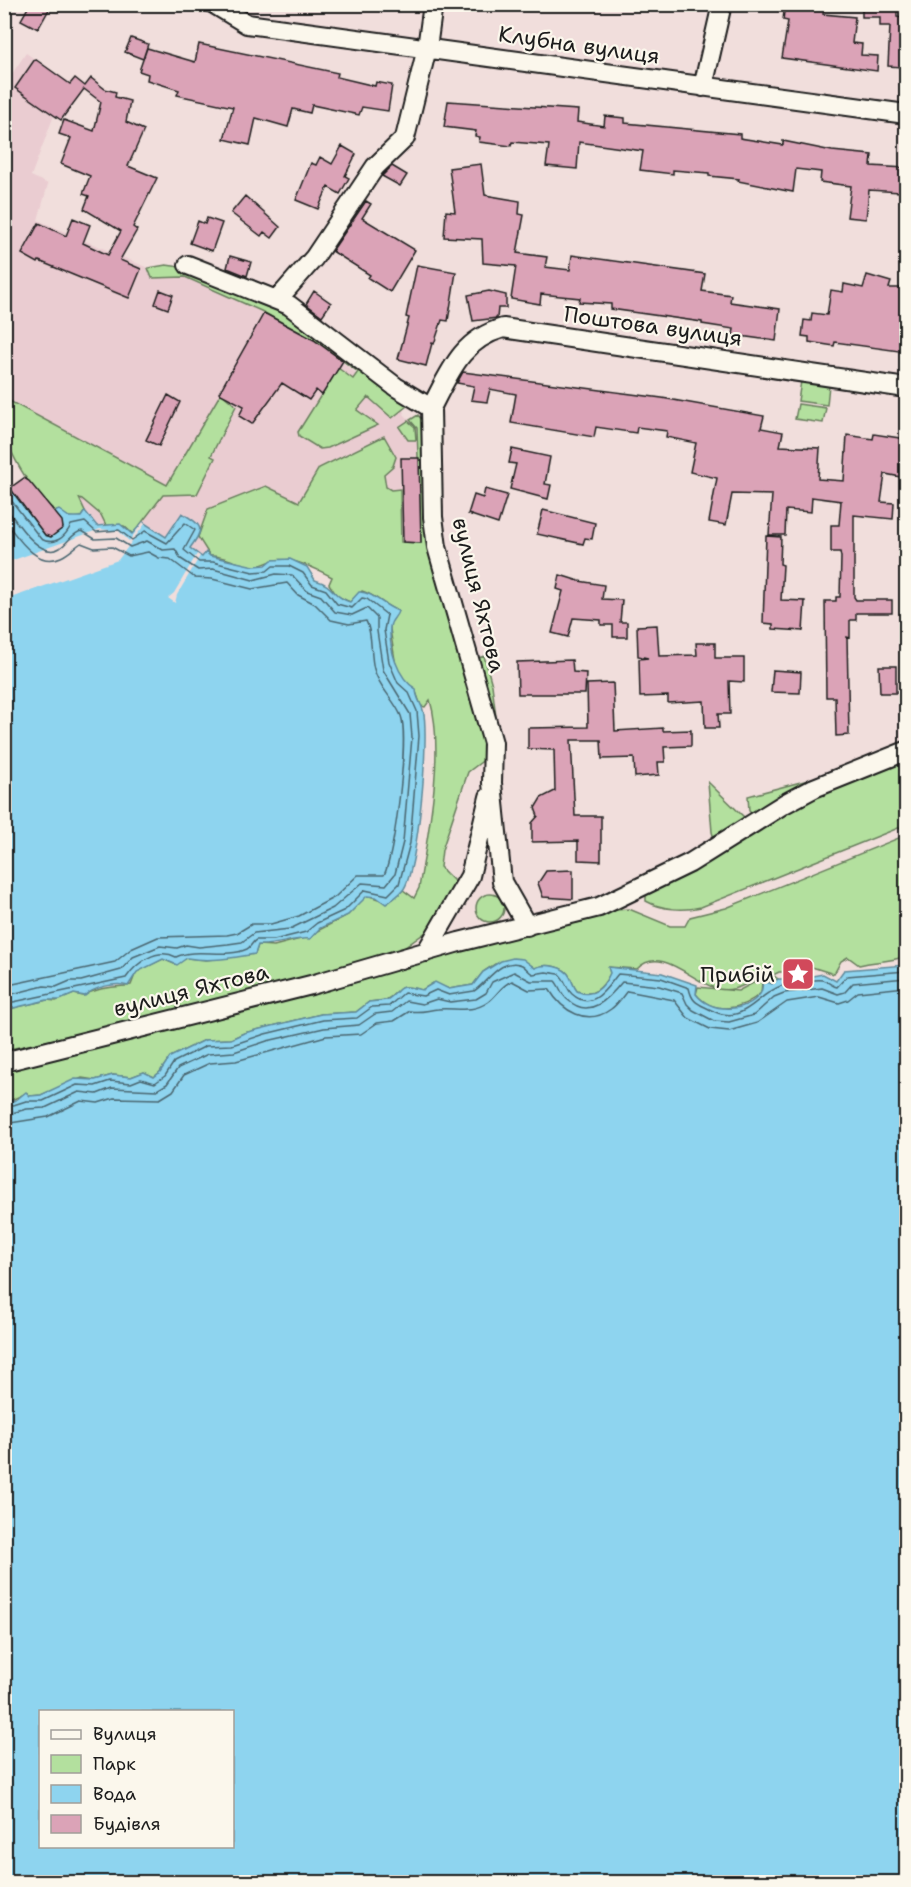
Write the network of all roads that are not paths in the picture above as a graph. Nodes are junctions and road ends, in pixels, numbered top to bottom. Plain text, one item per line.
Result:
1 (214, 4) edge
2 (433, 4) edge
3 (722, 4) edge
4 (427, 48) junction
5 (703, 87) junction
6 (906, 114) edge
7 (188, 265) dead end
8 (278, 299) junction
9 (906, 388) edge
10 (431, 408) junction
11 (906, 750) edge
12 (492, 783) junction
13 (527, 926) junction
14 (426, 952) junction
15 (4, 1062) edge

1 - 4 street, Клубна вулиця
2 - 4 street
3 - 5 street
4 - 5 street, Клубна вулиця
4 - 8 street
5 - 6 street, Клубна вулиця
7 - 8 street
8 - 10 street
9 - 10 street, Поштова вулиця
10 - 12 street, вулиця Яхтова
11 - 13 street, вулиця Яхтова
12 - 13 street, вулиця Яхтова
12 - 14 street
13 - 14 street, вулиця Яхтова
14 - 15 street, вулиця Яхтова

